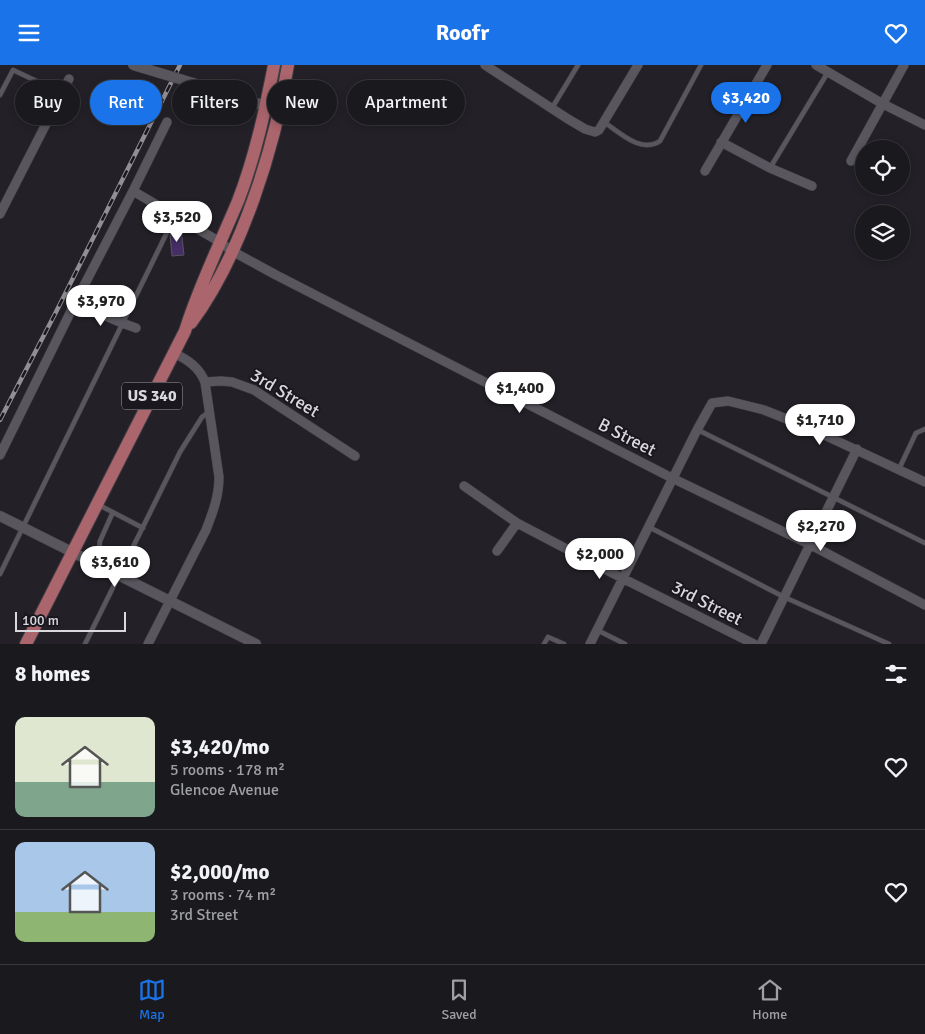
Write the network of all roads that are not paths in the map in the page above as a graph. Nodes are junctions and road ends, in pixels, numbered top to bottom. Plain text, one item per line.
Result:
1 (133, 65) edge
2 (274, 65) edge
3 (288, 65) edge
4 (485, 65) edge
5 (578, 65) edge
6 (638, 65) edge
7 (701, 65) edge
8 (767, 65) edge
9 (816, 65) edge
10 (904, 65) edge
11 (828, 72) junction
12 (34, 80) edge
13 (285, 80) edge
14 (0, 95) edge
15 (883, 104) junction
16 (266, 107) junction
17 (552, 108) junction
18 (167, 122) dead end
19 (604, 122) junction
20 (46, 125) edge
21 (275, 125) edge
22 (925, 125) edge
23 (721, 142) junction
24 (851, 161) dead end
25 (770, 167) junction
26 (705, 171) dead end
27 (812, 185) dead end
28 (133, 191) junction
29 (0, 214) edge
30 (175, 216) junction
31 (220, 242) junction
32 (232, 251) junction
33 (75, 303) junction
34 (122, 323) junction
35 (136, 328) dead end
36 (185, 331) junction
37 (174, 353) junction
38 (205, 382) junction
39 (209, 412) junction
40 (925, 429) edge
41 (697, 430) junction
42 (857, 449) junction
43 (0, 455) edge
44 (355, 456) dead end
45 (899, 469) junction
46 (672, 478) junction
47 (925, 482) edge
48 (464, 486) dead end
49 (834, 496) junction
50 (98, 504) junction
51 (114, 512) junction
52 (0, 516) edge
53 (517, 523) junction
54 (23, 527) junction
55 (648, 527) junction
56 (143, 528) junction
57 (925, 543) edge
58 (811, 545) junction
59 (72, 551) junction
60 (497, 551) dead end
61 (101, 566) junction
62 (0, 574) edge
63 (120, 576) junction
64 (622, 578) junction
65 (784, 597) junction
66 (170, 601) junction
67 (925, 605) edge
68 (597, 630) junction
69 (26, 644) edge
70 (86, 644) edge
71 (148, 644) edge
72 (256, 644) edge
73 (544, 644) edge
74 (564, 644) edge
75 (590, 644) edge
76 (626, 644) edge
77 (754, 644) edge
78 (761, 644) edge
79 (889, 644) edge

1 - 16 street, bridge
2 - 16 main road, US 340
3 - 13 main road, US 340
4 - 17 street
5 - 17 lane
6 - 19 street
7 - 19 lane
8 - 23 street
9 - 11 street
10 - 15 street
11 - 15 street
11 - 25 lane
12 - 14 lane
15 - 22 street
15 - 24 street
16 - 31 main road, US 340
17 - 19 street
18 - 28 street
20 - 29 street
21 - 32 main road, US 340
23 - 25 street
23 - 26 street
25 - 27 street
28 - 30 street, B Street
28 - 33 street
30 - 31 street, B Street
30 - 34 lane
31 - 32 street, B Street
31 - 36 main road, US 340
32 - 36 main road, US 340
32 - 46 street, B Street
33 - 34 street
33 - 43 street
34 - 35 street
34 - 54 lane
36 - 37 main road, US 340
37 - 38 street
37 - 50 main road, US 340
38 - 39 street
38 - 44 street, 3rd Street
39 - 56 lane
39 - 66 street
40 - 45 lane
41 - 42 street
41 - 46 street
41 - 49 lane
42 - 45 street
42 - 49 street
45 - 47 street
46 - 55 street
46 - 58 street, B Street
48 - 53 street, 3rd Street
49 - 57 lane
49 - 58 street
50 - 51 lane
50 - 59 main road, US 340
51 - 56 lane
51 - 61 lane
52 - 54 street
53 - 60 street
53 - 64 street, 3rd Street
54 - 59 street
54 - 62 lane
55 - 64 street
55 - 65 lane
56 - 63 lane
58 - 65 street
58 - 67 street, B Street
59 - 61 street
59 - 69 main road, US 340
61 - 63 street
63 - 66 street
63 - 70 lane
64 - 68 street
64 - 77 street, 3rd Street
65 - 78 street
65 - 79 lane
66 - 71 street
66 - 72 street
68 - 75 street
68 - 76 lane
73 - 74 lane

